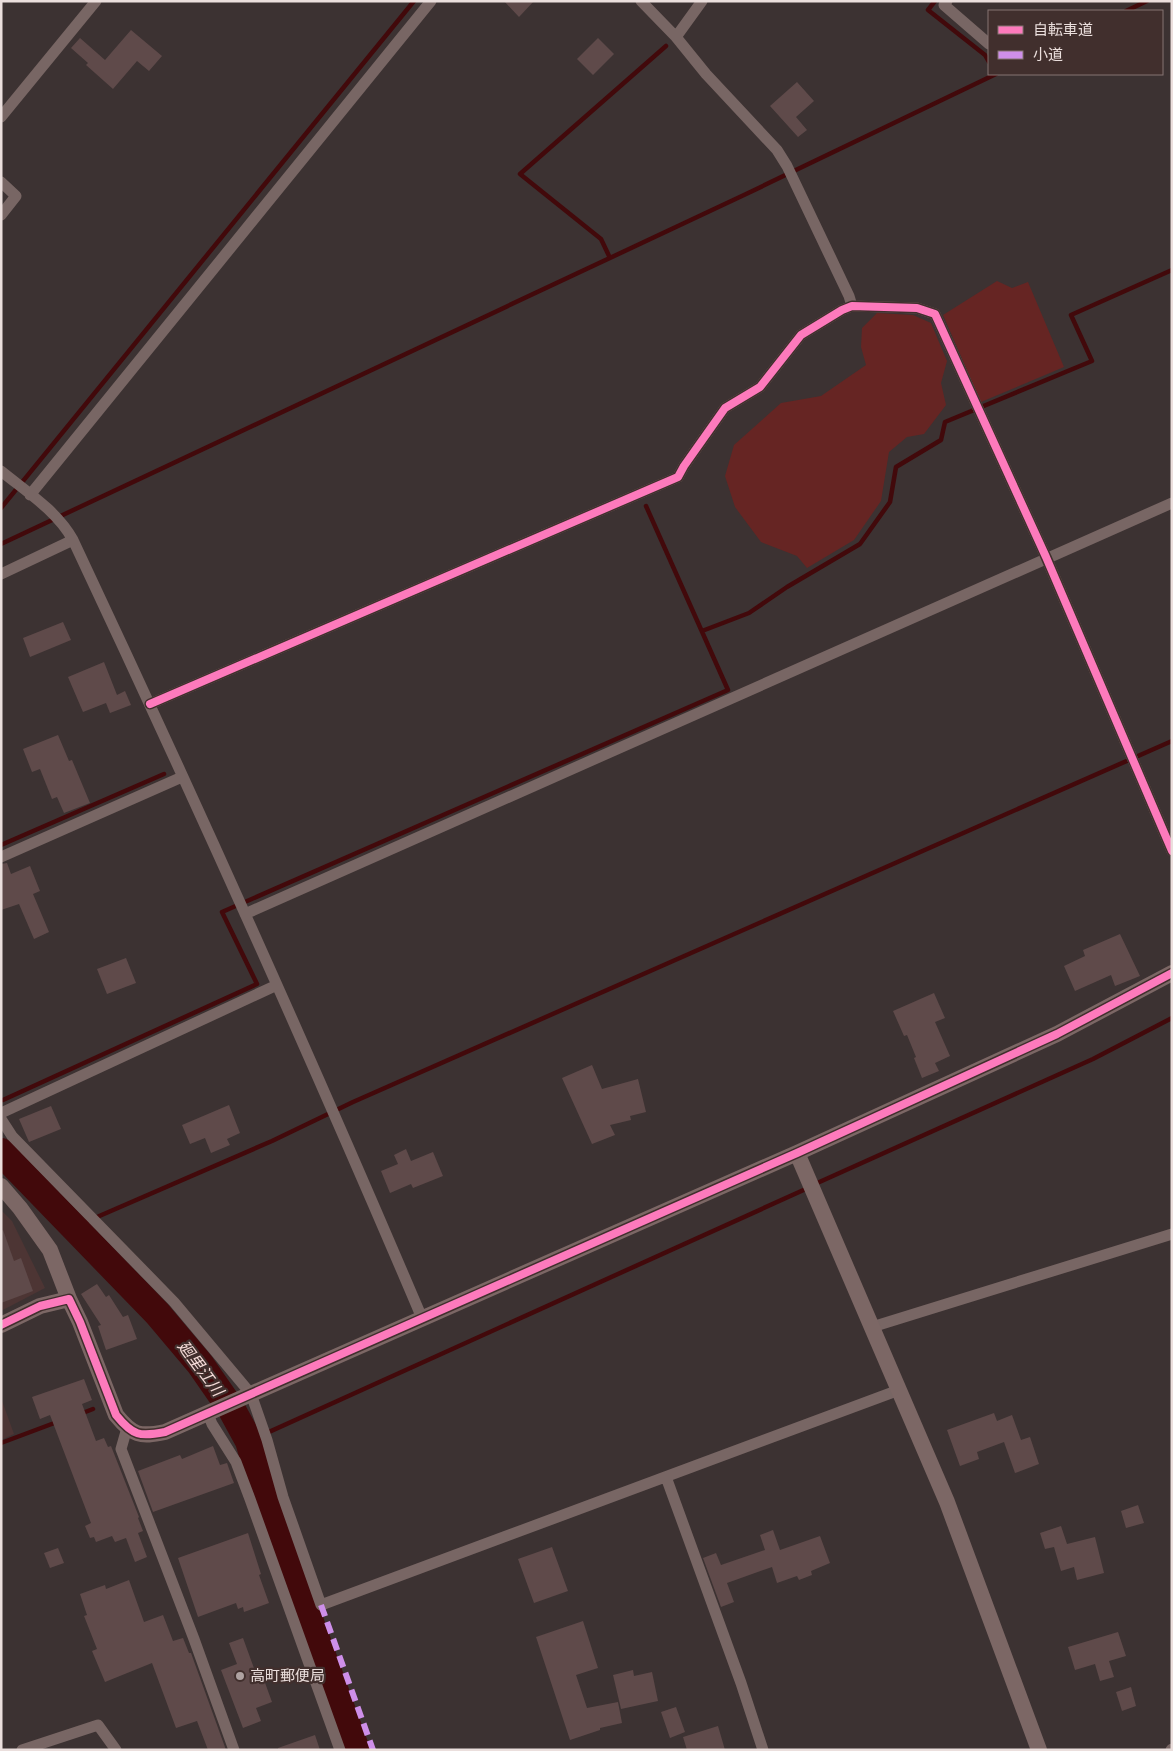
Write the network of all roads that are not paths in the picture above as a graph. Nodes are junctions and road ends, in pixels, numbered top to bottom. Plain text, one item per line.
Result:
1 (96, 1) edge
2 (431, 1) edge
3 (641, 1) edge
4 (702, 1) edge
5 (947, 1) edge
6 (676, 37) junction
7 (988, 43) edge
8 (1, 117) edge
9 (1, 182) edge
10 (1, 215) edge
11 (852, 306) junction
12 (1, 471) edge
13 (27, 493) junction
14 (1172, 503) edge
15 (73, 540) junction
16 (1046, 557) junction
17 (1, 574) edge
18 (150, 704) junction
19 (182, 777) junction
20 (1172, 850) edge
21 (1, 857) edge
22 (244, 912) junction
23 (1172, 973) edge
24 (277, 985) junction
25 (1, 1113) edge
26 (1, 1119) edge
27 (797, 1152) junction
28 (1, 1186) edge
29 (1172, 1234) edge
30 (69, 1299) junction
31 (422, 1318) junction
32 (1, 1325) edge
33 (872, 1327) junction
34 (899, 1390) junction
35 (251, 1394) junction
36 (208, 1414) junction
37 (127, 1428) junction
38 (666, 1477) junction
39 (22, 1750) edge
40 (116, 1750) edge
41 (234, 1750) edge
42 (340, 1750) edge
43 (763, 1750) edge
44 (1039, 1750) edge

1 - 8 street
2 - 13 street
3 - 6 street
4 - 6 street
5 - 7 street
6 - 11 street
9 - 10 street
11 - 16 street
11 - 18 street
12 - 13 street
13 - 15 street
14 - 16 street
15 - 17 street
15 - 18 street
16 - 20 street
16 - 22 street
18 - 19 street
19 - 21 street
19 - 22 street
22 - 24 street
23 - 27 street
24 - 25 street
24 - 31 street
26 - 35 street
27 - 31 street
27 - 33 street
28 - 30 street
29 - 33 street
30 - 32 street
30 - 37 street
31 - 35 street
33 - 34 street
34 - 38 street
34 - 44 street
35 - 36 street
35 - 38 street
36 - 37 street
36 - 42 street
37 - 41 street
38 - 43 street
39 - 40 street

